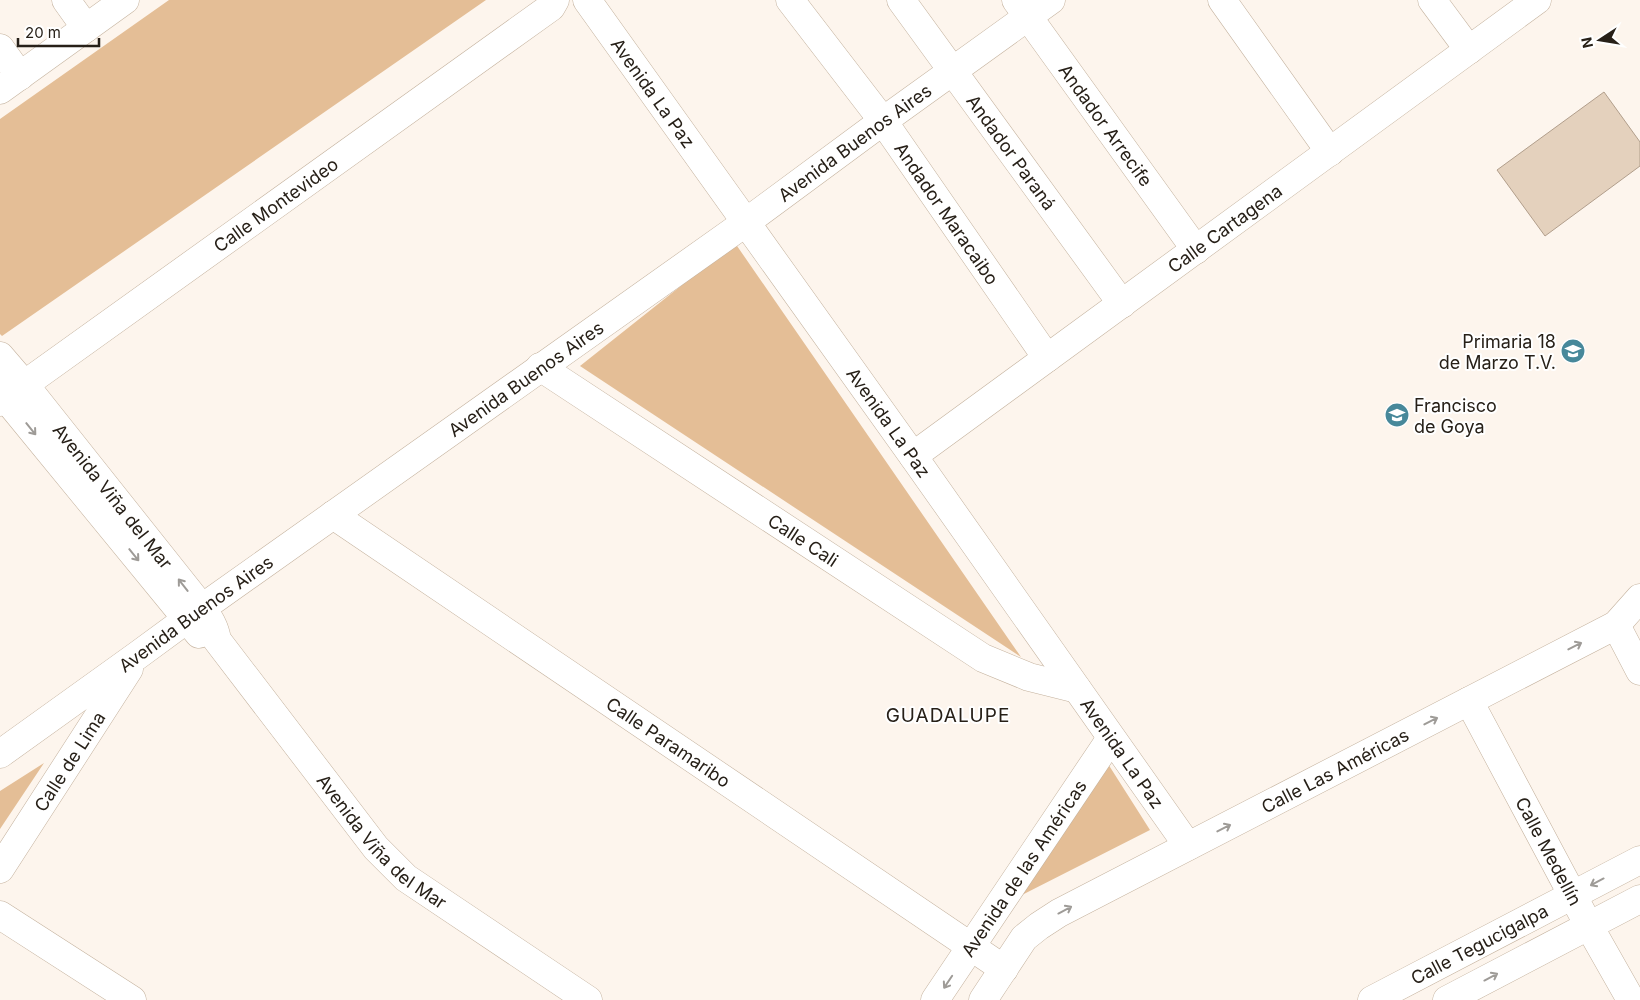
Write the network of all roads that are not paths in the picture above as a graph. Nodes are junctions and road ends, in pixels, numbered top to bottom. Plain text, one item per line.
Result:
1 (66, 0) edge
2 (125, 0) edge
3 (790, 0) edge
4 (901, 0) edge
5 (1051, 0) edge
6 (1222, 0) edge
7 (1432, 0) edge
8 (1538, 0) edge
9 (588, 1) edge
10 (553, 4) edge
11 (1022, 8) edge
12 (86, 28) junction
13 (0, 48) edge
14 (1469, 50) junction
15 (953, 70) junction
16 (10, 83) edge
17 (883, 121) junction
18 (1330, 152) junction
19 (745, 223) junction
20 (1196, 250) junction
21 (1122, 304) junction
22 (0, 356) edge
23 (1047, 358) junction
24 (540, 367) junction
25 (8, 394) edge
26 (913, 456) junction
27 (333, 515) junction
28 (1640, 598) edge
29 (194, 614) junction
30 (1616, 625) junction
31 (138, 655) junction
32 (1640, 671) edge
33 (1076, 689) junction
34 (1469, 701) junction
35 (1111, 738) junction
36 (0, 754) edge
37 (1188, 846) junction
38 (1640, 860) edge
39 (0, 869) edge
40 (1572, 895) junction
41 (1640, 899) edge
42 (0, 915) edge
43 (1589, 926) junction
44 (971, 947) junction
45 (1004, 969) junction
46 (132, 1000) edge
47 (588, 1000) edge
48 (935, 1000) edge
49 (983, 1000) edge
50 (1372, 1000) edge
51 (1448, 1000) edge
52 (1631, 1000) edge

1 - 12 street
2 - 12 street
3 - 17 street, Andador Maracaibo
4 - 15 street, Andador Paraná
5 - 11 street, Avenida Buenos Aires
6 - 18 street
7 - 14 street
8 - 14 street, Calle Cartagena
9 - 10 street, Calle Montevideo
9 - 19 street, Avenida La Paz
10 - 25 street, Calle Montevideo
11 - 15 street, Avenida Buenos Aires
11 - 20 street, Andador Arrecife
12 - 16 street
13 - 16 street
14 - 18 street, Calle Cartagena
15 - 17 street, Avenida Buenos Aires
15 - 21 street, Andador Paraná
17 - 19 street, Avenida Buenos Aires
17 - 23 street, Andador Maracaibo
18 - 20 street, Calle Cartagena
19 - 24 street, Avenida Buenos Aires
19 - 26 street, Avenida La Paz
20 - 21 street, Calle Cartagena
21 - 23 street, Calle Cartagena
22 - 25 street, Avenida Viña del Mar
23 - 26 street, Calle Cartagena
24 - 27 street, Avenida Buenos Aires
24 - 33 street, Calle Cali
25 - 29 street, Avenida Viña del Mar
26 - 33 street, Avenida La Paz
27 - 29 street, Avenida Buenos Aires
27 - 44 street, Calle Paramaribo
28 - 30 street, Calle Las Américas
29 - 31 street, Avenida Buenos Aires
29 - 47 street, Avenida Viña del Mar
30 - 32 street
34 -> 30 street, Calle Las Américas
31 - 36 street, Avenida Buenos Aires
31 - 39 street, Calle de Lima
33 - 35 street, Avenida La Paz
37 -> 34 street, Calle Las Américas
34 - 40 street, Calle Medellín
35 - 37 street, Avenida La Paz
35 - 44 street, Avenida de las Américas
45 -> 37 street, Calle Las Américas
38 -> 40 street, Calle Tegucigalpa
40 - 43 street, Calle Medellín
40 - 50 street, Calle Tegucigalpa
41 - 43 street, Calle Tegucigalpa
42 - 46 street
51 -> 43 street, Calle Tegucigalpa
43 - 52 street, Calle Medellín
44 - 45 street, Calle Paramaribo
44 -> 48 street, Avenida de las Américas
45 - 49 street

